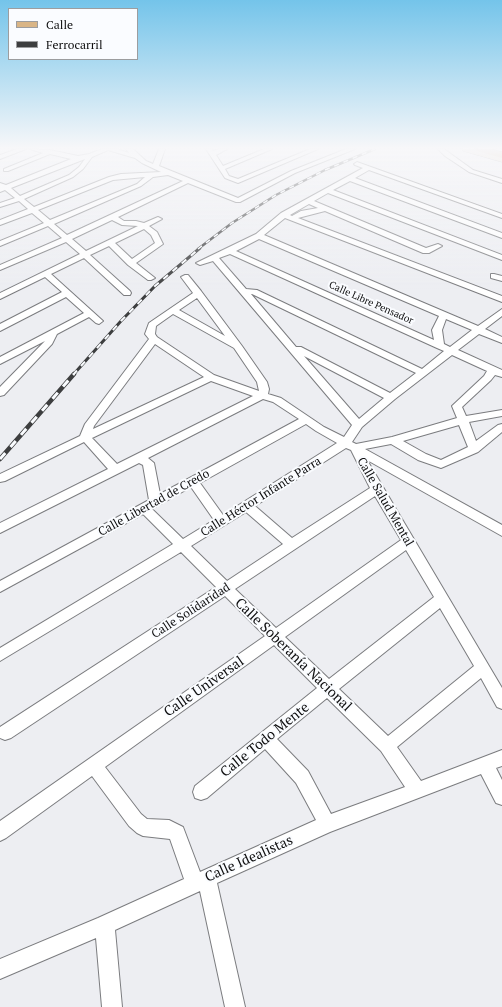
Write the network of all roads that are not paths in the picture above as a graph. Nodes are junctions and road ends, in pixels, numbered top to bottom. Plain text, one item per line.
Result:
1 (14, 196) edge
2 (26, 196) edge
3 (66, 196) edge
4 (132, 196) edge
5 (139, 196) edge
6 (224, 196) edge
7 (247, 196) edge
8 (317, 196) edge
9 (343, 196) edge
10 (397, 196) edge
11 (446, 196) edge
12 (19, 199) junction
13 (307, 201) junction
14 (0, 205) edge
15 (324, 209) junction
16 (33, 210) junction
17 (440, 212) junction
18 (288, 216) junction
19 (502, 216) edge
20 (113, 217) junction
21 (158, 219) dead end
22 (0, 224) edge
23 (48, 224) junction
24 (145, 226) junction
25 (434, 231) junction
26 (259, 236) junction
27 (502, 236) edge
28 (66, 239) junction
29 (111, 243) junction
30 (0, 244) edge
31 (438, 246) dead end
32 (230, 251) junction
33 (86, 255) junction
34 (214, 258) junction
35 (502, 258) edge
36 (132, 263) junction
37 (200, 263) dead end
38 (0, 268) edge
39 (46, 274) junction
40 (185, 277) dead end
41 (151, 278) dead end
42 (243, 291) junction
43 (67, 293) junction
44 (127, 293) dead end
45 (198, 293) junction
46 (0, 296) edge
47 (502, 299) edge
48 (173, 311) junction
49 (502, 312) edge
50 (90, 313) junction
51 (444, 314) junction
52 (99, 321) dead end
53 (0, 328) edge
54 (478, 329) junction
55 (53, 333) junction
56 (152, 335) junction
57 (502, 340) edge
58 (292, 346) junction
59 (440, 346) junction
60 (239, 348) junction
61 (452, 351) junction
62 (2, 360) edge
63 (25, 367) junction
64 (498, 372) edge
65 (423, 373) junction
66 (211, 377) junction
67 (4, 383) edge
68 (0, 393) edge
69 (263, 395) junction
70 (391, 397) junction
71 (502, 413) edge
72 (479, 417) junction
73 (307, 419) junction
74 (463, 420) junction
75 (358, 425) junction
76 (502, 428) edge
77 (85, 437) junction
78 (393, 440) junction
79 (350, 445) junction
80 (474, 448) junction
81 (139, 458) junction
82 (115, 469) junction
83 (1, 478) dead end
84 (194, 482) junction
85 (377, 489) junction
86 (149, 505) junction
87 (247, 506) junction
88 (222, 522) junction
89 (0, 528) edge
90 (502, 531) edge
91 (408, 542) junction
92 (184, 545) junction
93 (292, 545) junction
94 (0, 587) edge
95 (226, 588) junction
96 (442, 599) junction
97 (274, 637) junction
98 (0, 655) edge
99 (483, 668) junction
100 (328, 688) junction
101 (502, 702) edge
102 (5, 733) dead end
103 (266, 739) junction
104 (387, 746) junction
105 (502, 758) edge
106 (94, 765) junction
107 (493, 776) edge
108 (418, 791) junction
109 (201, 792) dead end
110 (502, 797) edge
111 (327, 824) junction
112 (0, 832) edge
113 (201, 881) junction
114 (105, 924) junction
115 (0, 969) edge
116 (112, 1007) edge
117 (235, 1007) edge

1 - 12 street
2 - 12 street
3 - 16 street
4 - 23 street
5 - 20 street
6 - 7 street
8 - 13 street
9 - 25 street
10 - 17 street
11 - 19 street
12 - 14 street
12 - 16 street
13 - 15 street
13 - 18 street
15 - 18 street
15 - 31 street
16 - 22 street
16 - 23 street
17 - 25 street
17 - 27 street
18 - 26 street
18 - 47 street
20 - 24 street
20 - 28 street
21 - 24 street
23 - 28 street
23 - 30 street
24 - 29 street
24 - 36 street
25 - 35 street
26 - 32 street
26 - 51 street
28 - 33 street
28 - 38 street
29 - 33 street
29 - 36 street
32 - 34 street
32 - 59 street, Calle Libre Pensador
33 - 39 street
33 - 44 street
34 - 37 street
34 - 42 street
36 - 41 street
39 - 43 street
39 - 46 street
40 - 45 street
42 - 58 street
42 - 65 street
43 - 50 street
43 - 53 street
45 - 48 street
45 - 60 street
48 - 56 street
48 - 60 street
49 - 54 street, Calle Héctor Infante Parra
50 - 52 street
50 - 55 street
51 - 54 street
51 - 59 street
54 - 57 street
54 - 61 street, Calle Héctor Infante Parra
55 - 62 street
55 - 63 street
56 - 66 street
56 - 77 street
58 - 70 street
58 - 75 street
59 - 61 street, Calle Libre Pensador
60 - 69 street
61 - 64 street, Calle Libre Pensador
61 - 65 street, Calle Héctor Infante Parra
62 - 63 street
63 - 67 street
64 - 74 street
65 - 70 street, Calle Héctor Infante Parra
66 - 69 street
66 - 77 street
67 - 68 street
69 - 73 street
69 - 81 street
70 - 75 street, Calle Héctor Infante Parra
71 - 72 street
72 - 74 street
72 - 76 street
73 - 79 street
73 - 84 street, Calle Libertad de Credo
74 - 78 street
74 - 80 street
75 - 79 street, Calle Héctor Infante Parra
76 - 80 street
77 - 82 street
77 - 83 street
78 - 79 street
78 - 80 street
79 - 85 street, Calle Salud Mental
79 - 87 street, Calle Héctor Infante Parra
79 - 90 street
81 - 82 street
81 - 86 street
82 - 89 street
84 - 86 street, Calle Libertad de Credo
84 - 88 street
85 - 91 street, Calle Salud Mental
85 - 93 street, Calle Solidaridad
86 - 92 street, Calle Soberanía Nacional
86 - 94 street, Calle Libertad de Credo
87 - 88 street, Calle Héctor Infante Parra
87 - 93 street
88 - 92 street, Calle Héctor Infante Parra
91 - 96 street, Calle Salud Mental
91 - 97 street, Calle Universal
92 - 95 street, Calle Soberanía Nacional
92 - 98 street, Calle Héctor Infante Parra
93 - 95 street, Calle Solidaridad
95 - 97 street, Calle Soberanía Nacional
95 - 102 street, Calle Solidaridad
96 - 99 street, Calle Salud Mental
96 - 100 street, Calle Todo Mente
97 - 100 street, Calle Soberanía Nacional
97 - 106 street, Calle Universal
99 - 101 street, Calle Salud Mental
99 - 104 street
100 - 103 street, Calle Todo Mente
100 - 104 street, Calle Soberanía Nacional
103 - 109 street, Calle Todo Mente
103 - 111 street
104 - 108 street, Calle Soberanía Nacional
105 - 107 street, Calle Idealistas
106 - 112 street, Calle Universal
106 - 113 street
107 - 108 street, Calle Idealistas
107 - 110 street
108 - 111 street, Calle Idealistas
111 - 113 street, Calle Idealistas
113 - 114 street, Calle Idealistas
113 - 117 street
114 - 115 street, Calle Idealistas
114 - 116 street

